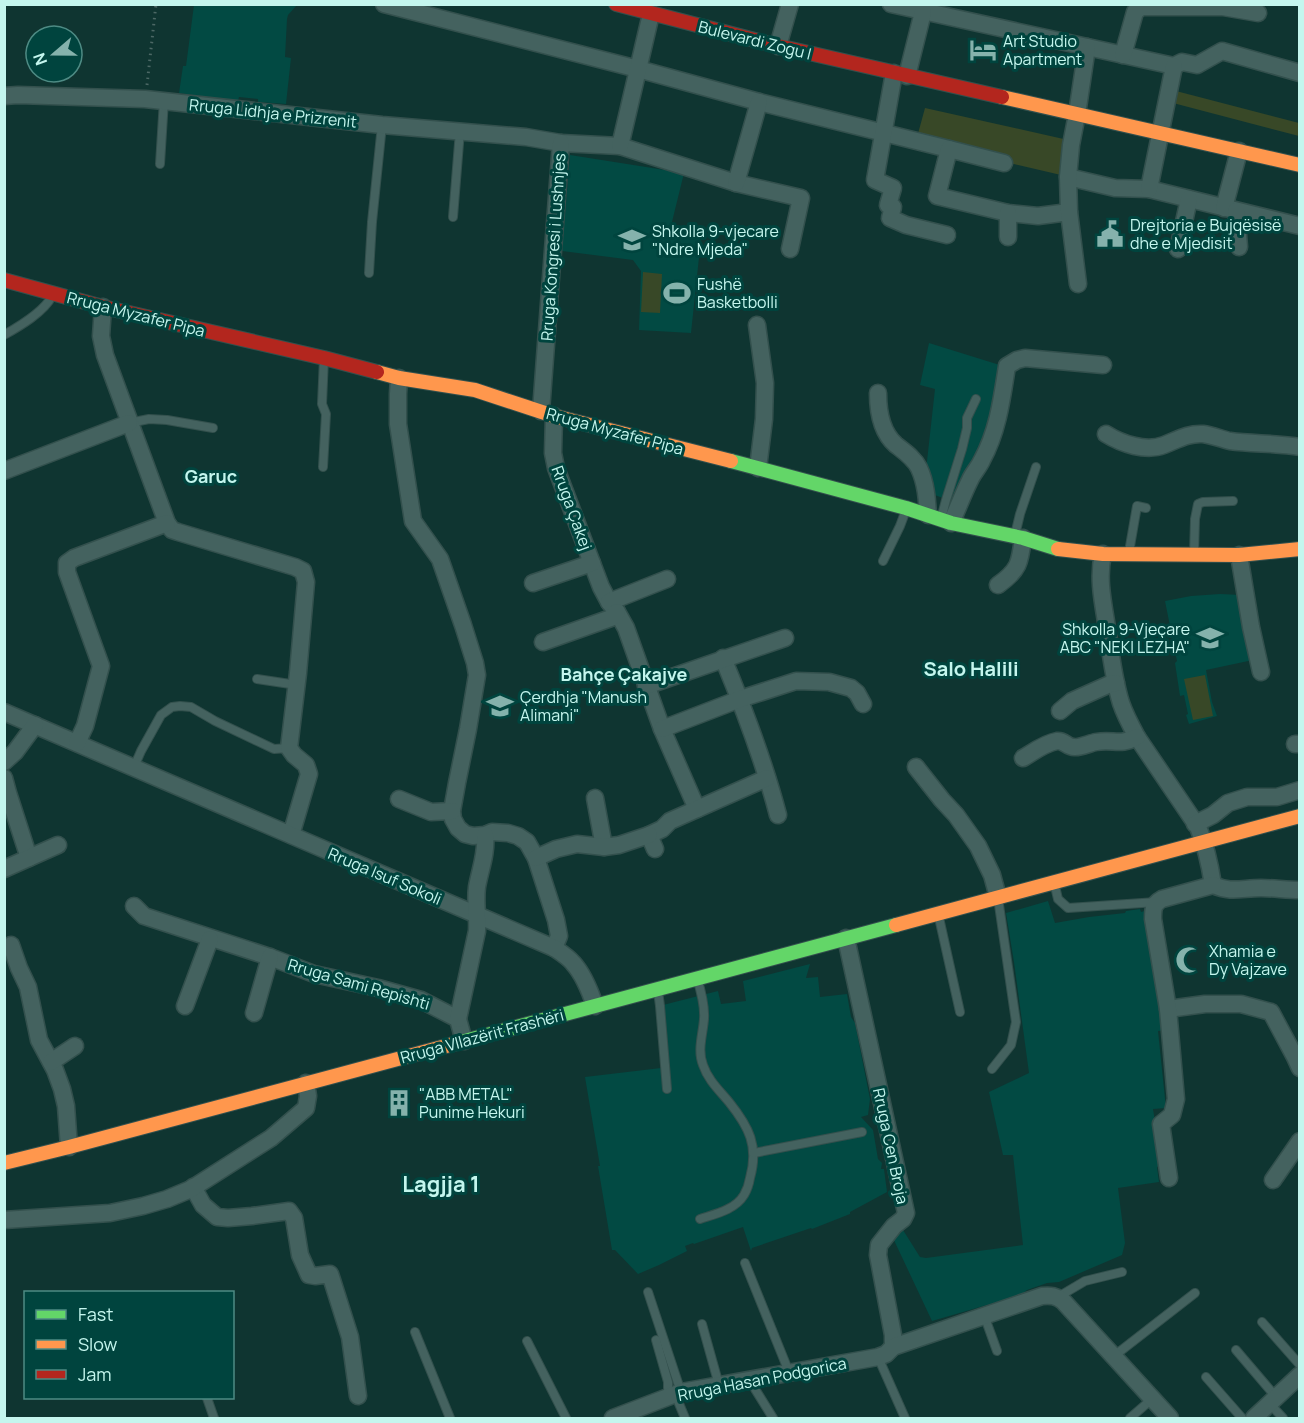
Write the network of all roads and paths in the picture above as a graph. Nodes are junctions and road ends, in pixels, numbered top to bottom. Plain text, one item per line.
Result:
1 (156, 4) edge
2 (384, 4) edge
3 (616, 4) edge
4 (790, 4) edge
5 (891, 4) edge
6 (1239, 7) edge
7 (923, 12) junction
8 (963, 12) edge
9 (1258, 13) dead end
10 (651, 14) junction
11 (778, 46) junction
12 (1087, 47) junction
13 (1123, 55) junction
14 (1174, 66) junction
15 (638, 69) junction
16 (1299, 73) edge
17 (901, 74) junction
18 (4, 96) edge
19 (146, 99) junction
20 (164, 100) junction
21 (759, 102) junction
22 (1077, 114) junction
23 (382, 125) junction
24 (460, 131) junction
25 (883, 133) junction
26 (1160, 133) junction
27 (561, 143) junction
28 (620, 146) junction
29 (949, 149) junction
30 (1239, 151) junction
31 (1005, 163) dead end
32 (160, 164) dead end
33 (1299, 165) edge
34 (1068, 177) junction
35 (736, 183) junction
36 (1149, 189) junction
37 (1189, 199) junction
38 (1230, 209) junction
39 (1069, 212) junction
40 (1008, 213) junction
41 (453, 217) dead end
42 (1299, 226) edge
43 (947, 235) dead end
44 (1008, 237) dead end
45 (1239, 247) dead end
46 (790, 249) dead end
47 (1178, 249) dead end
48 (369, 273) dead end
49 (4, 280) edge
50 (1078, 284) dead end
51 (53, 292) junction
52 (103, 307) junction
53 (757, 325) dead end
54 (4, 335) edge
55 (324, 358) junction
56 (1103, 365) dead end
57 (399, 378) junction
58 (878, 393) dead end
59 (976, 399) dead end
60 (548, 413) junction
61 (129, 423) junction
62 (213, 428) dead end
63 (1107, 434) dead end
64 (1299, 447) edge
65 (323, 467) dead end
66 (1036, 467) dead end
67 (758, 468) junction
68 (4, 471) edge
69 (1233, 501) dead end
70 (1146, 507) dead end
71 (906, 508) junction
72 (940, 519) junction
73 (167, 523) junction
74 (1019, 538) junction
75 (1299, 549) edge
76 (1103, 554) junction
77 (1129, 554) junction
78 (1194, 554) junction
79 (1239, 555) junction
80 (883, 561) dead end
81 (592, 563) junction
82 (667, 579) dead end
83 (533, 583) dead end
84 (998, 585) dead end
85 (613, 607) junction
86 (785, 638) dead end
87 (543, 642) dead end
88 (723, 658) junction
89 (1261, 672) dead end
90 (257, 679) dead end
91 (1116, 683) junction
92 (297, 685) junction
93 (646, 686) junction
94 (740, 699) junction
95 (863, 705) dead end
96 (1060, 711) dead end
97 (4, 712) edge
98 (35, 725) junction
99 (662, 729) junction
100 (1137, 737) junction
101 (77, 743) junction
102 (289, 748) junction
103 (1023, 758) dead end
104 (4, 762) edge
105 (134, 767) junction
106 (916, 767) dead end
107 (767, 778) junction
108 (6, 789) edge
109 (1299, 790) edge
110 (595, 798) dead end
111 (399, 800) dead end
112 (697, 809) junction
113 (452, 811) junction
114 (777, 815) dead end
115 (1299, 816) edge
116 (1195, 824) junction
117 (291, 835) junction
118 (485, 835) junction
119 (1204, 842) junction
120 (58, 845) dead end
121 (604, 847) junction
122 (29, 858) junction
123 (536, 858) junction
124 (4, 869) edge
125 (1054, 882) junction
126 (1213, 885) junction
127 (1299, 890) edge
128 (998, 897) junction
129 (1157, 902) junction
130 (134, 906) dead end
131 (938, 913) junction
132 (478, 916) junction
133 (846, 938) junction
134 (210, 939) junction
135 (11, 945) dead end
136 (554, 948) junction
137 (270, 957) junction
138 (697, 978) junction
139 (657, 989) junction
140 (185, 1006) dead end
141 (595, 1006) junction
142 (1168, 1009) junction
143 (960, 1012) dead end
144 (254, 1013) dead end
145 (458, 1019) junction
146 (464, 1041) junction
147 (75, 1046) dead end
148 (51, 1062) junction
149 (1299, 1068) edge
150 (992, 1069) dead end
151 (306, 1083) junction
152 (667, 1089) dead end
153 (862, 1132) dead end
154 (1299, 1141) edge
155 (69, 1147) junction
156 (754, 1153) junction
157 (4, 1162) edge
158 (1169, 1178) dead end
159 (1273, 1180) dead end
160 (193, 1187) junction
161 (700, 1219) dead end
162 (4, 1220) edge
163 (745, 1263) dead end
164 (1122, 1272) dead end
165 (648, 1292) dead end
166 (1195, 1293) dead end
167 (1058, 1297) junction
168 (984, 1315) junction
169 (1262, 1322) dead end
170 (702, 1324) dead end
171 (415, 1332) dead end
172 (656, 1340) dead end
173 (527, 1341) dead end
174 (893, 1347) junction
175 (1236, 1350) dead end
176 (997, 1351) dead end
177 (1114, 1356) junction
178 (878, 1357) junction
179 (1299, 1365) edge
180 (789, 1372) junction
181 (1299, 1375) edge
182 (1206, 1377) dead end
183 (752, 1379) junction
184 (719, 1385) junction
185 (675, 1394) junction
186 (358, 1396) dead end
187 (207, 1399) edge
188 (1152, 1399) junction
189 (1273, 1400) junction
190 (1169, 1418) edge
191 (214, 1419) edge
192 (450, 1419) edge
193 (566, 1419) edge
194 (613, 1419) edge
195 (685, 1419) edge
196 (773, 1419) edge
197 (905, 1419) edge
198 (1130, 1419) edge
199 (1242, 1419) edge
200 (1254, 1419) edge
201 (1283, 1419) edge

1 - 19 path
2 - 15 street
3 - 10 main road, Bulevardi Zogu I
4 - 11 street
5 - 7 street
6 - 9 street
6 - 13 street
7 - 8 street
7 - 17 street
8 - 12 street
10 - 11 main road, Bulevardi Zogu I
10 - 15 street
11 - 17 main road, Bulevardi Zogu I
12 - 13 street
12 - 22 street
13 - 14 street
14 - 16 street
14 - 26 street
15 - 21 street
15 - 28 street
17 - 22 main road, Bulevardi Zogu I
17 - 25 street
18 - 19 street, Rruga Lidhja e Prizrenit
19 - 20 street, Rruga Lidhja e Prizrenit
20 - 23 street, Rruga Lidhja e Prizrenit
20 - 32 lane
21 - 25 street
21 - 35 street
22 - 26 main road, Bulevardi Zogu I
22 - 34 street
23 - 24 street, Rruga Lidhja e Prizrenit
23 - 48 lane
24 - 27 street, Rruga Lidhja e Prizrenit
24 - 41 lane
25 - 29 street
25 - 43 street
26 - 30 main road, Bulevardi Zogu I
26 - 36 street
27 - 28 street, Rruga Kongresi i Lushnjes
27 - 60 street, Rruga Kongresi i Lushnjes
28 - 35 street, Rruga Kongresi i Lushnjes
29 - 31 street
29 - 40 street
30 - 33 main road, Bulevardi Zogu I
30 - 38 street
34 - 36 street
34 - 39 street
35 - 46 street, Rruga Kongresi i Lushnjes
36 - 37 street
37 - 38 street
37 - 47 street
38 - 42 street
38 - 45 street
39 - 40 street
39 - 50 street
40 - 44 street
49 - 51 main road, Rruga Myzafer Pipa
51 - 52 main road, Rruga Myzafer Pipa
51 - 54 lane, Rruga Myzafer Pipa
52 - 55 main road, Rruga Myzafer Pipa
52 - 61 street
53 - 67 street
55 - 57 main road, Rruga Myzafer Pipa
55 - 65 lane
56 - 72 street
57 - 60 main road, Rruga Myzafer Pipa
57 - 113 street
58 - 72 street
59 - 72 lane
60 - 67 main road, Rruga Myzafer Pipa
60 - 81 street, Rruga Çakej
61 - 62 lane
61 - 68 street
61 - 73 street
63 - 64 street
66 - 74 lane
67 - 71 main road, Rruga Myzafer Pipa
69 - 78 lane
70 - 77 lane
71 - 72 main road, Rruga Myzafer Pipa
71 - 80 lane
72 - 74 main road, Rruga Myzafer Pipa
73 - 92 street
73 - 101 street
74 - 76 main road, Rruga Myzafer Pipa
74 - 84 street
75 - 79 main road, Rruga Myzafer Pipa
76 - 77 main road, Rruga Myzafer Pipa
76 - 91 street
77 - 78 main road, Rruga Myzafer Pipa
78 - 79 main road, Rruga Myzafer Pipa
79 - 89 street
81 - 83 street, Rruga Çakej
81 - 85 street, Rruga Çakej
82 - 85 street
85 - 87 street
85 - 93 street, Rruga Çakej
86 - 88 street
88 - 93 street
88 - 94 street
90 - 92 lane
91 - 96 street
91 - 100 street
92 - 102 street
93 - 99 street, Rruga Çakej
94 - 95 street
94 - 99 street
94 - 107 street
97 - 98 street, Rruga Isuf Sokoli
98 - 101 street, Rruga Isuf Sokoli
98 - 104 street
99 - 112 street, Rruga Çakej
100 - 103 street
100 - 116 street
101 - 105 street, Rruga Isuf Sokoli
102 - 105 lane
102 - 117 street
105 - 117 street, Rruga Isuf Sokoli
106 - 128 street
107 - 112 street
107 - 114 street
108 - 122 street
109 - 116 street
110 - 121 street
111 - 113 street
112 - 121 street
113 - 118 street
115 - 119 main road, Rruga Vllazërit Frashëri
116 - 119 street
117 - 132 street, Rruga Isuf Sokoli
118 - 123 street
118 - 132 street
119 - 125 main road, Rruga Vllazërit Frashëri
119 - 126 street
120 - 122 street
121 - 123 street
122 - 124 street
123 - 136 street
125 - 128 main road, Rruga Vllazërit Frashëri
125 - 129 lane
126 - 127 street
126 - 129 street
128 - 131 main road, Rruga Vllazërit Frashëri
128 - 150 lane
129 - 142 street
130 - 134 street, Rruga Sami Repishti
131 - 133 main road, Rruga Vllazërit Frashëri
131 - 143 lane
132 - 136 street, Rruga Isuf Sokoli
132 - 145 street
133 - 138 main road, Rruga Vllazërit Frashëri
133 - 174 street, Rruga Cen Broja
134 - 137 street, Rruga Sami Repishti
134 - 140 street
135 - 148 street
136 - 141 street, Rruga Isuf Sokoli
137 - 144 street, Rruga Sami Repishti
137 - 145 street, Rruga Sami Repishti
138 - 139 main road, Rruga Vllazërit Frashëri
138 - 156 lane
139 - 141 main road, Rruga Vllazërit Frashëri
139 - 152 lane
141 - 146 main road, Rruga Vllazërit Frashëri
142 - 149 street
142 - 158 street
145 - 146 street
146 - 151 main road, Rruga Vllazërit Frashëri
147 - 148 street
148 - 155 street
151 - 155 main road, Rruga Vllazërit Frashëri
151 - 160 street
153 - 156 lane
154 - 159 street
155 - 157 main road, Rruga Vllazërit Frashëri
156 - 161 lane
160 - 162 street
160 - 186 street
163 - 180 lane
164 - 167 lane
165 - 185 lane
166 - 177 lane
167 - 168 street, Rruga Hasan Podgorica
167 - 177 street
168 - 174 street, Rruga Hasan Podgorica
168 - 176 lane
169 - 179 lane
170 - 184 lane
171 - 192 lane
172 - 185 lane
173 - 193 lane
174 - 178 street, Rruga Hasan Podgorica
175 - 189 lane
177 - 188 street
178 - 180 street, Rruga Hasan Podgorica
178 - 197 lane
180 - 183 street, Rruga Hasan Podgorica
181 - 189 street
182 - 199 lane
183 - 184 street, Rruga Hasan Podgorica
183 - 196 lane
184 - 185 street, Rruga Hasan Podgorica
185 - 194 street, Rruga Hasan Podgorica
185 - 195 lane
187 - 191 lane
188 - 190 street
188 - 198 lane
189 - 200 street
189 - 201 lane

